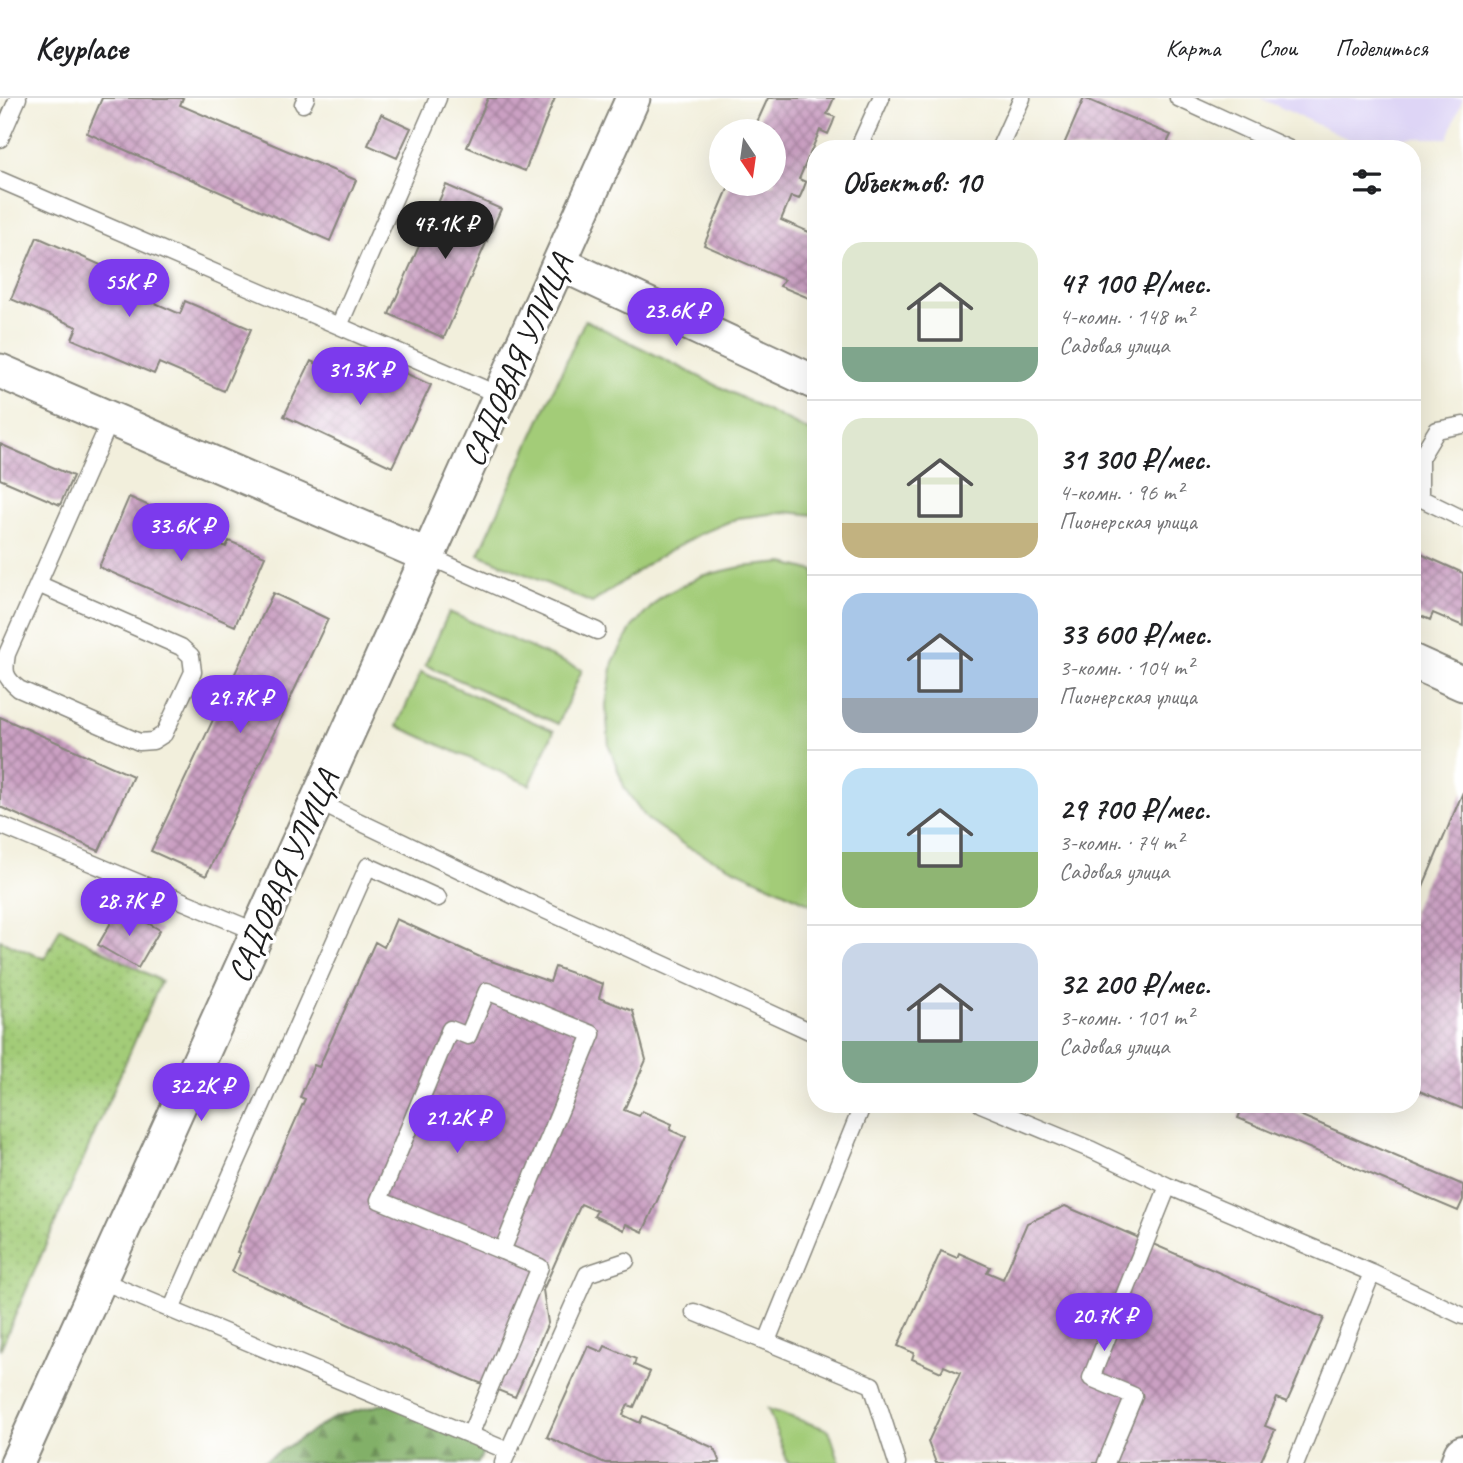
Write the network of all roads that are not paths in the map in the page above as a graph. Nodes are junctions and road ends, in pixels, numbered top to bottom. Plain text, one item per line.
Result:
1 (18, 98) edge
2 (633, 98) edge
3 (881, 98) edge
4 (1022, 98) edge
5 (1178, 98) edge
6 (431, 100) edge
7 (0, 139) edge
8 (862, 140) edge
9 (1003, 140) edge
10 (1269, 140) edge
11 (0, 180) edge
12 (559, 263) junction
13 (339, 326) junction
14 (0, 371) edge
15 (807, 379) edge
16 (499, 395) junction
17 (111, 419) junction
18 (1463, 425) edge
19 (1421, 451) edge
20 (1421, 499) edge
21 (1463, 519) edge
22 (428, 556) junction
23 (38, 584) junction
24 (597, 631) dead end
25 (1421, 665) edge
26 (1463, 684) edge
27 (316, 801) junction
28 (0, 825) edge
29 (438, 898) dead end
30 (257, 932) junction
31 (807, 1030) edge
32 (859, 1113) edge
33 (1003, 1113) edge
34 (1168, 1186) junction
35 (502, 1251) junction
36 (626, 1261) dead end
37 (1372, 1273) junction
38 (100, 1280) junction
39 (171, 1310) junction
40 (694, 1312) dead end
41 (1463, 1316) edge
42 (767, 1341) junction
43 (470, 1435) junction
44 (1463, 1455) edge
45 (505, 1457) edge
46 (17, 1463) edge
47 (897, 1463) edge
48 (1106, 1463) edge
49 (1296, 1463) edge
50 (1460, 1463) edge

1 - 7 lane
2 - 12 street, САДОВАЯ УЛИЦА
3 - 8 lane
4 - 9 lane
5 - 10 lane
6 - 13 lane
11 - 13 lane
12 - 15 street
12 - 16 street, САДОВАЯ УЛИЦА
13 - 16 lane
14 - 17 street
16 - 22 street, САДОВАЯ УЛИЦА
17 - 22 street
17 - 23 lane
18 - 19 lane
20 - 21 lane
22 - 24 lane
22 - 27 street, САДОВАЯ УЛИЦА
23 - 23 lane
25 - 26 street
27 - 30 street, САДОВАЯ УЛИЦА
27 - 31 lane
28 - 30 lane
29 - 39 lane
30 - 38 street, САДОВАЯ УЛИЦА
32 - 42 lane
33 - 34 lane
34 - 37 lane
34 - 48 lane
35 - 35 lane
35 - 43 lane
36 - 45 lane
37 - 41 lane
37 - 49 lane
38 - 39 lane
38 - 46 street, САДОВАЯ УЛИЦА
39 - 43 lane
40 - 42 lane
42 - 47 lane
43 - 45 lane
44 - 50 street

